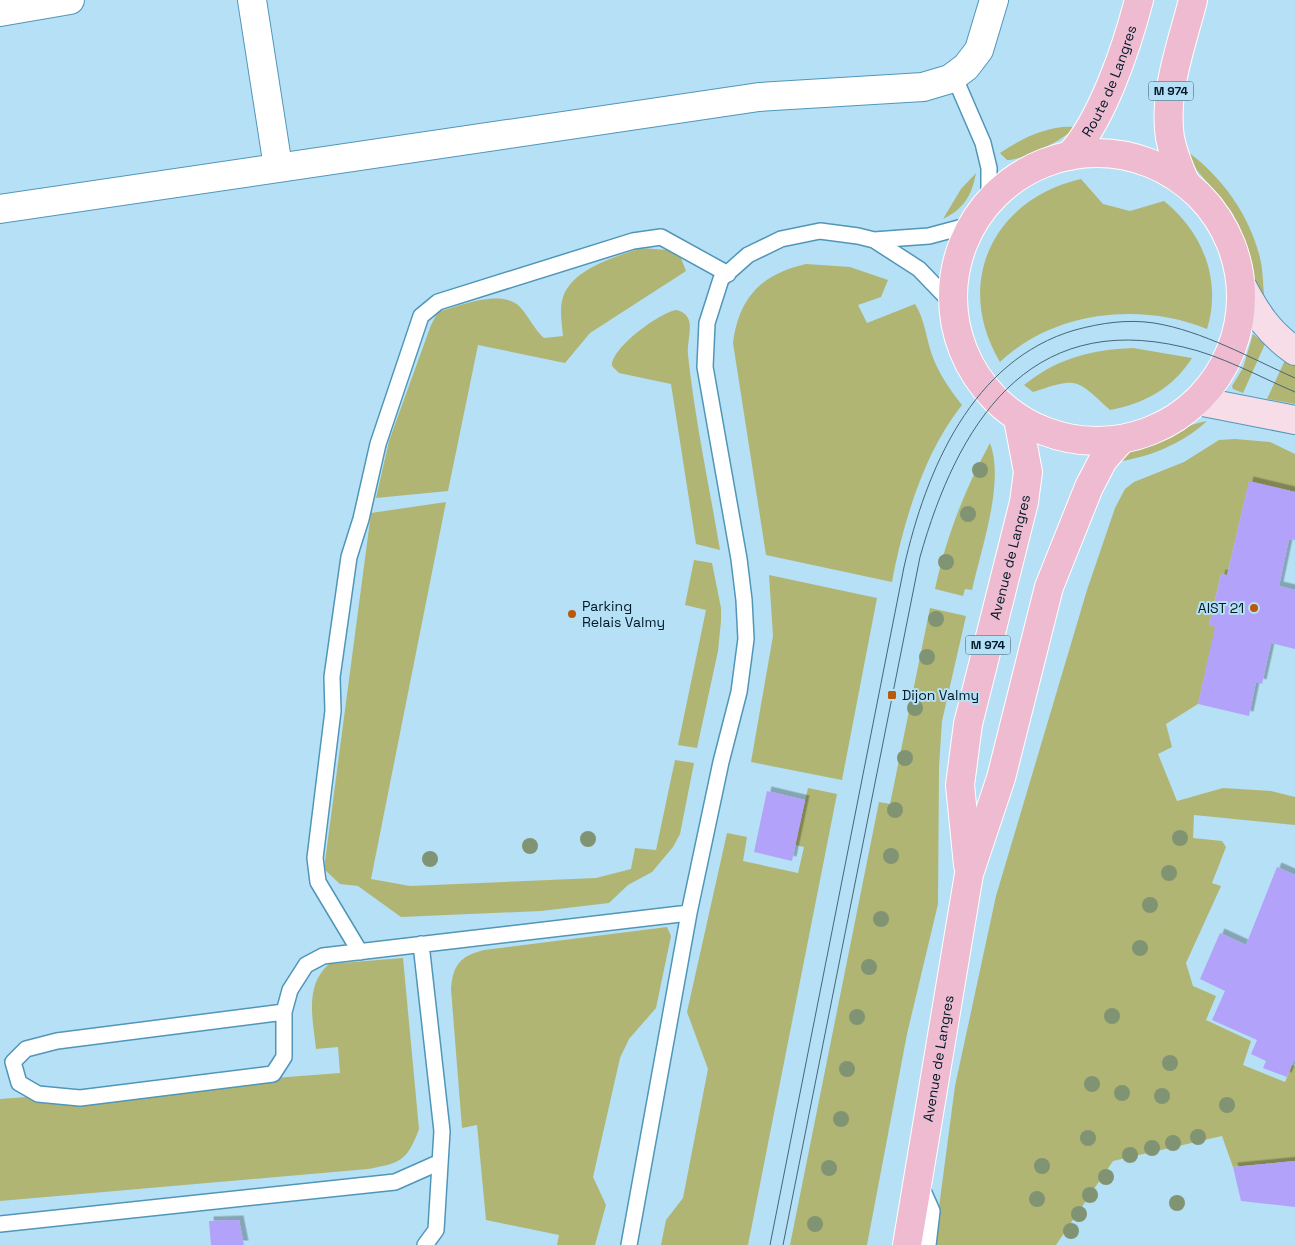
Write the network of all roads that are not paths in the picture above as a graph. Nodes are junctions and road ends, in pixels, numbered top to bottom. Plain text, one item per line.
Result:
1 (70, 0) edge
2 (252, 0) edge
3 (994, 0) edge
4 (1139, 0) edge
5 (1193, 0) edge
6 (0, 12) edge
7 (954, 76) junction
8 (1069, 156) junction
9 (278, 167) junction
10 (1185, 182) junction
11 (989, 202) junction
12 (0, 209) edge
13 (970, 226) junction
14 (874, 240) junction
15 (728, 274) junction
16 (1242, 286) junction
17 (953, 309) junction
18 (1295, 351) edge
19 (1198, 401) junction
20 (1018, 419) junction
21 (1295, 420) edge
22 (1121, 440) junction
23 (969, 874) junction
24 (689, 913) junction
25 (421, 944) junction
26 (360, 952) junction
27 (284, 1012) junction
28 (440, 1162) junction
29 (919, 1181) junction
30 (0, 1224) edge
31 (425, 1245) edge
32 (629, 1245) edge
33 (907, 1245) edge
34 (928, 1245) edge

1 - 6 street
2 - 9 street
3 - 7 street
4 - 8 main road, Route de Langres
5 - 10 main road, M 974
7 - 9 street
7 - 11 lane
8 - 10 main road
8 - 11 main road
9 - 12 street
10 - 16 main road
11 - 13 main road
13 - 14 lane
13 - 17 main road
14 - 15 lane
14 - 17 lane
15 - 24 lane
15 - 26 lane
16 - 18 street
16 - 19 main road
17 - 20 main road
19 - 21 street
19 - 22 main road
20 - 22 main road
20 - 23 main road, Avenue de Langres / M 974
22 - 23 main road, Avenue de Langres / M 974
23 - 29 main road, Avenue de Langres / M 974
24 - 25 lane
24 - 32 lane
25 - 26 lane
25 - 28 lane
26 - 27 lane
27 - 27 lane
28 - 30 lane
28 - 31 lane
29 - 33 main road, Avenue de Langres / M 974
29 - 34 lane

